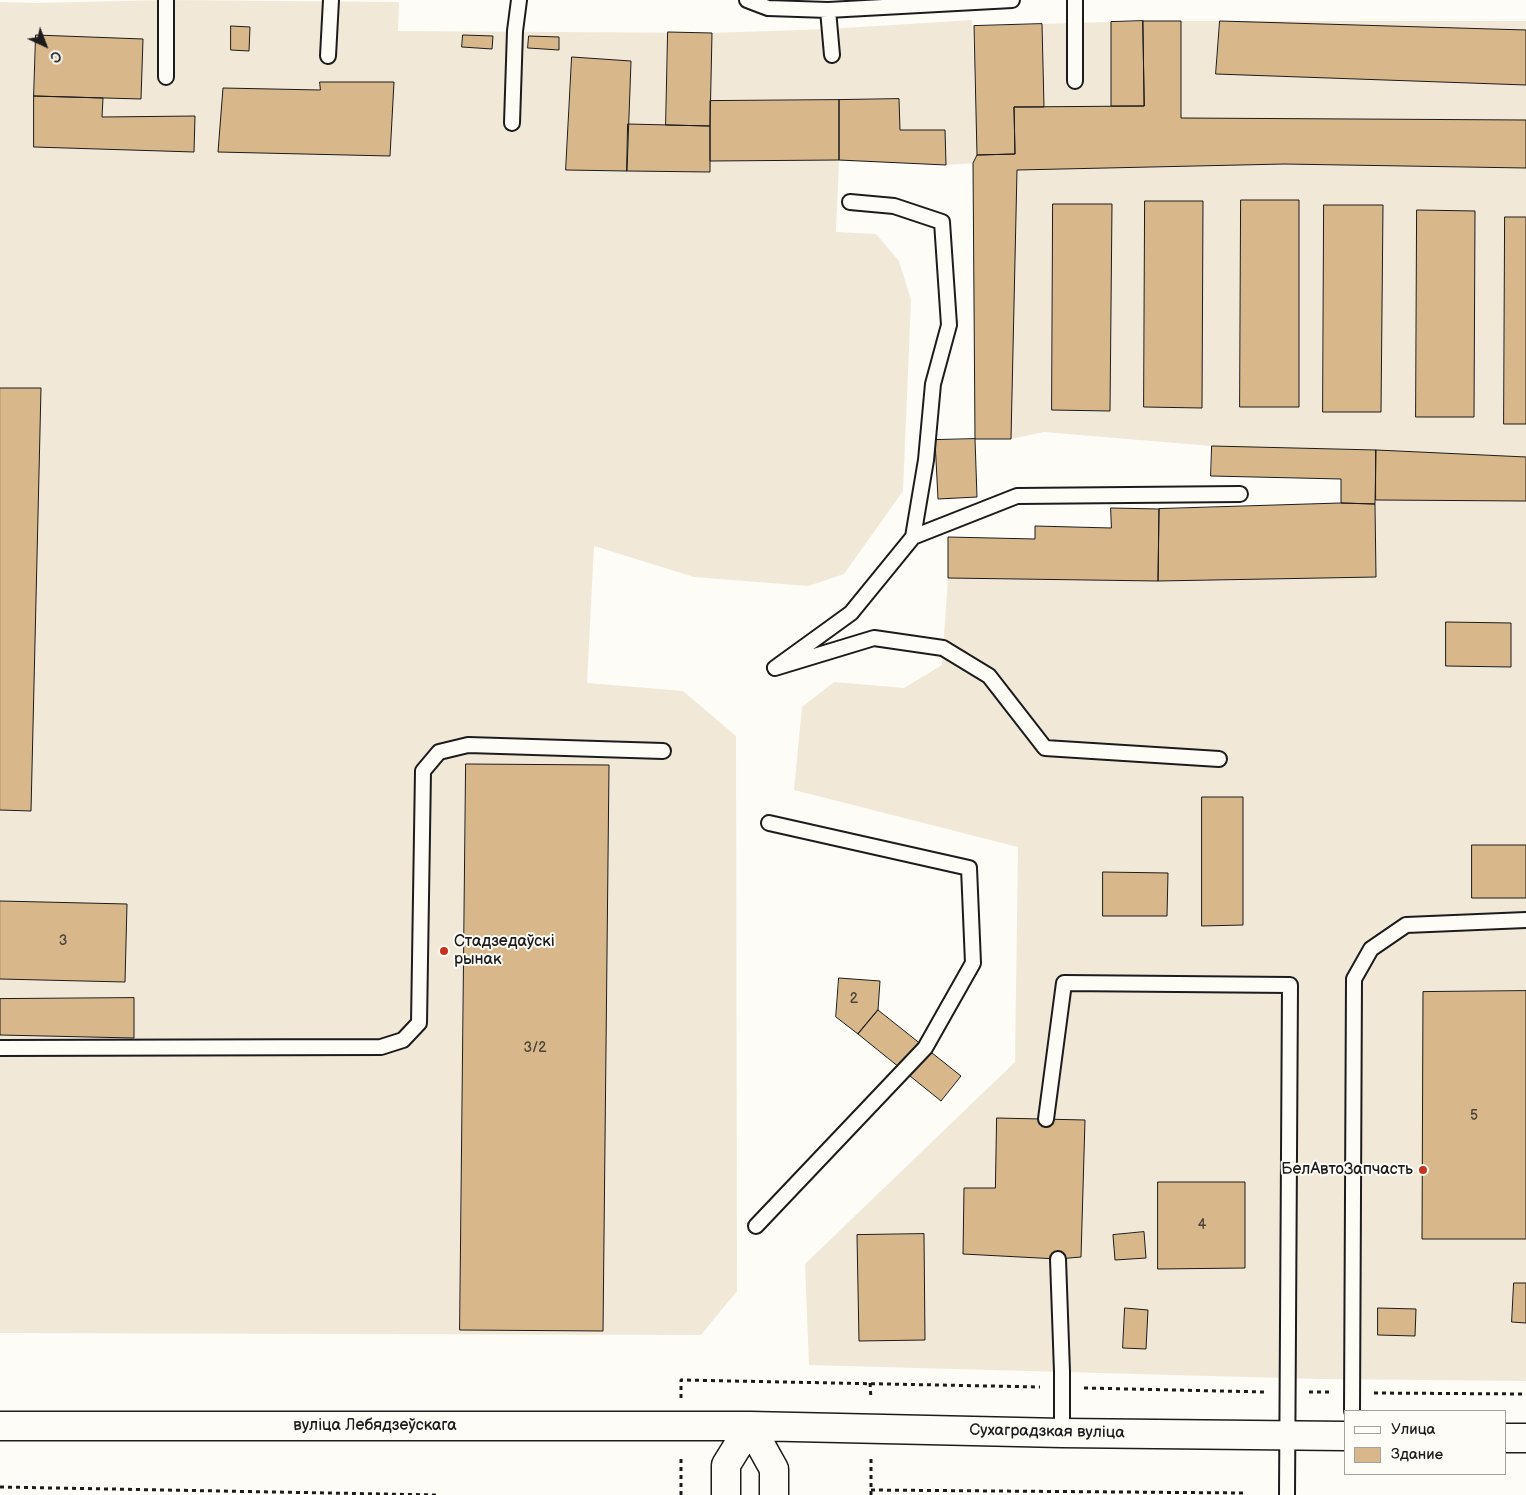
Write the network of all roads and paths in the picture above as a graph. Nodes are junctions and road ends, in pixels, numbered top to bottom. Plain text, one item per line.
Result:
1 (166, 0) edge
2 (331, 0) edge
3 (519, 0) edge
4 (747, 0) edge
5 (1012, 0) edge
6 (1075, 0) edge
7 (828, 10) junction
8 (832, 55) dead end
9 (328, 56) dead end
10 (166, 77) dead end
11 (1075, 80) dead end
12 (512, 123) dead end
13 (850, 202) dead end
14 (1240, 494) dead end
15 (913, 537) junction
16 (663, 751) dead end
17 (1219, 759) dead end
18 (769, 823) dead end
19 (1526, 920) edge
20 (0, 1048) edge
21 (1046, 1119) dead end
22 (756, 1226) dead end
23 (1058, 1259) dead end
24 (681, 1380) dead end
25 (1062, 1388) junction
26 (1288, 1392) junction
27 (1352, 1392) junction
28 (1526, 1394) edge
29 (1352, 1410) edge
30 (0, 1426) edge
31 (750, 1426) junction
32 (1062, 1433) junction
33 (1288, 1436) junction
34 (1344, 1436) edge
35 (1506, 1438) edge
36 (1526, 1438) edge
37 (0, 1487) edge
38 (871, 1490) dead end
39 (1244, 1493) dead end
40 (1134, 1494) edge
41 (438, 1495) edge
42 (726, 1495) edge
43 (774, 1495) edge
44 (1287, 1495) edge

1 - 10 lane
2 - 9 lane
3 - 12 lane
4 - 7 lane
5 - 7 lane
6 - 11 lane
7 - 8 lane
13 - 15 lane
14 - 15 lane
15 - 17 lane
16 - 20 lane
18 - 22 lane
19 - 27 lane
21 - 26 lane
23 - 25 lane
24 - 25 path
25 - 26 path
25 - 32 lane
26 - 27 path
26 - 33 lane
27 - 28 path
27 - 29 lane
30 - 31 main road, вуліца Лебядзеўскага
31 - 32 main road, Сухаградзкая вуліца
31 - 42 main road
31 - 43 main road
32 - 33 main road, Сухаградзкая вуліца
33 - 34 main road, Сухаградзкая вуліца
33 - 44 lane
35 - 36 main road
37 - 41 path
38 - 40 path
39 - 40 path

